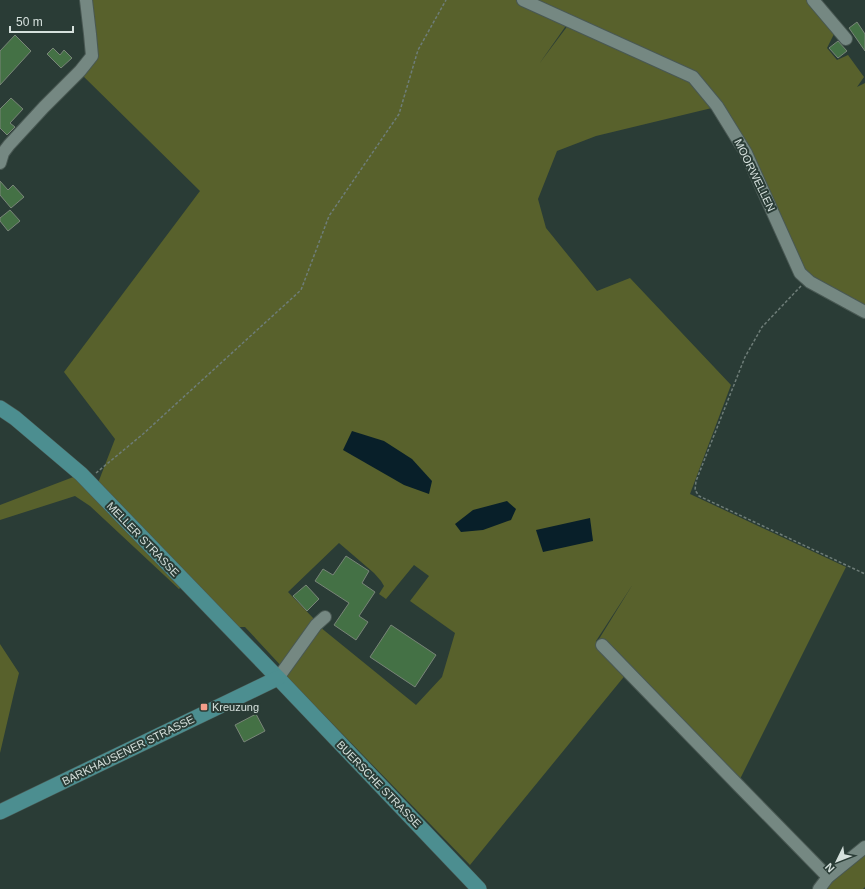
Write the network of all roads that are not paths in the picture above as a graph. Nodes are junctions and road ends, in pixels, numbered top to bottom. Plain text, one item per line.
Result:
1 (523, 0) edge
2 (812, 0) edge
3 (89, 1) edge
4 (846, 39) dead end
5 (1, 155) edge
6 (865, 312) edge
7 (0, 408) edge
8 (325, 616) dead end
9 (602, 645) dead end
10 (278, 678) junction
11 (0, 812) edge
12 (865, 847) edge
13 (828, 877) junction
14 (480, 889) edge
15 (819, 889) edge

1 - 6 street, MOORWELLEN
2 - 4 street
3 - 5 street
7 - 10 main road, MELLER STRASSE
8 - 10 street
9 - 13 street
10 - 11 main road, BARKHAUSENER STRASSE
10 - 14 main road, BUERSCHE STRASSE
12 - 13 street
13 - 15 street

